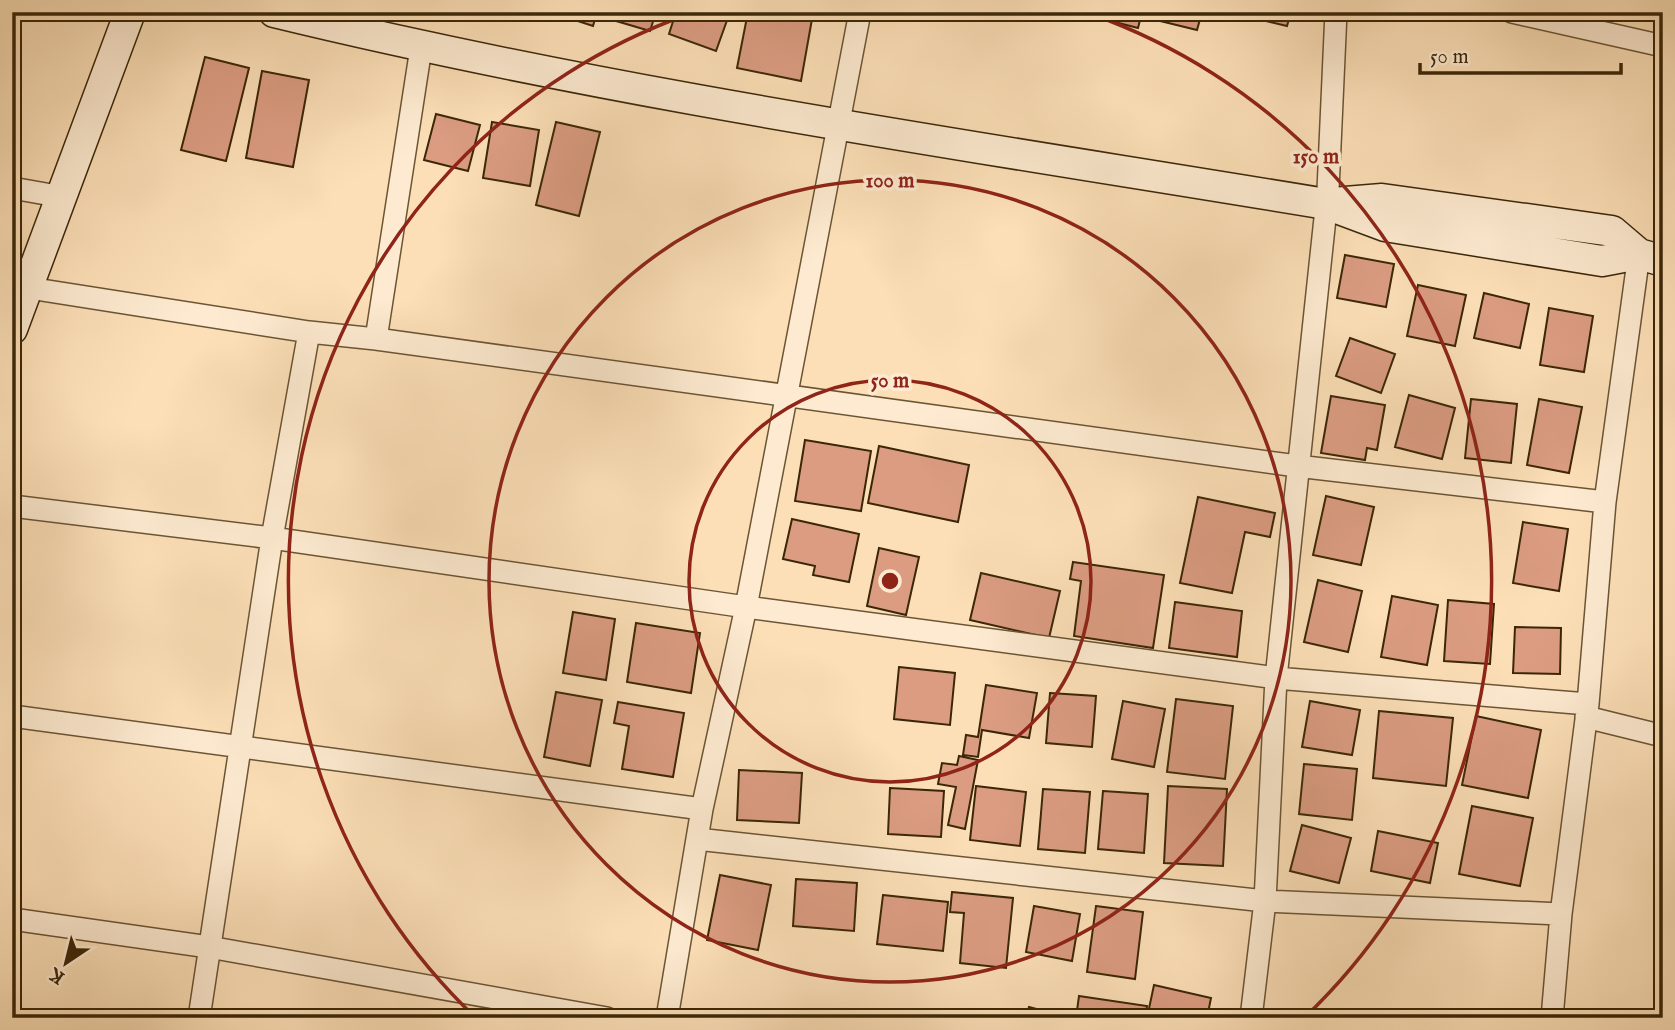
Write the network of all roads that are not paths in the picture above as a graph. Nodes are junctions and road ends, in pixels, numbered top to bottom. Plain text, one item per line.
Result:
1 (130, 12) edge
2 (274, 12) edge
3 (860, 12) edge
4 (1336, 12) edge
5 (1512, 12) edge
6 (1663, 46) edge
7 (421, 48) junction
8 (838, 124) junction
9 (12, 188) edge
10 (63, 197) junction
11 (1326, 204) junction
12 (1651, 257) edge
13 (29, 288) junction
14 (12, 329) edge
15 (309, 332) junction
16 (376, 339) junction
17 (788, 395) junction
18 (1297, 466) junction
19 (1605, 502) junction
20 (12, 506) edge
21 (272, 538) junction
22 (746, 607) junction
23 (1276, 678) junction
24 (1587, 710) junction
25 (12, 716) edge
26 (1663, 736) edge
27 (239, 746) junction
28 (702, 809) junction
29 (697, 839) junction
30 (1265, 901) junction
31 (1561, 914) junction
32 (12, 919) edge
33 (209, 947) junction
34 (199, 1018) edge
35 (607, 1018) edge
36 (667, 1018) edge
37 (1251, 1018) edge
38 (1552, 1018) edge

1 - 10 street
2 - 7 street
3 - 8 street
4 - 11 street
5 - 6 street
7 - 8 street
7 - 16 street
8 - 11 street
8 - 17 street
9 - 10 street
10 - 13 street
11 - 12 street
11 - 18 street
12 - 19 street
13 - 14 street
13 - 15 street
15 - 16 street
15 - 21 street
16 - 17 street
17 - 18 street
17 - 22 street
18 - 19 street
18 - 23 street
19 - 24 street
20 - 21 street
21 - 22 street
21 - 27 street
22 - 23 street
22 - 28 street
23 - 24 street
23 - 30 street
24 - 26 street
24 - 31 street
25 - 27 street
27 - 28 street
27 - 33 street
28 - 29 street
29 - 30 street
29 - 36 street
30 - 31 street
30 - 37 street
31 - 38 street
32 - 33 street
33 - 34 street
33 - 35 street

